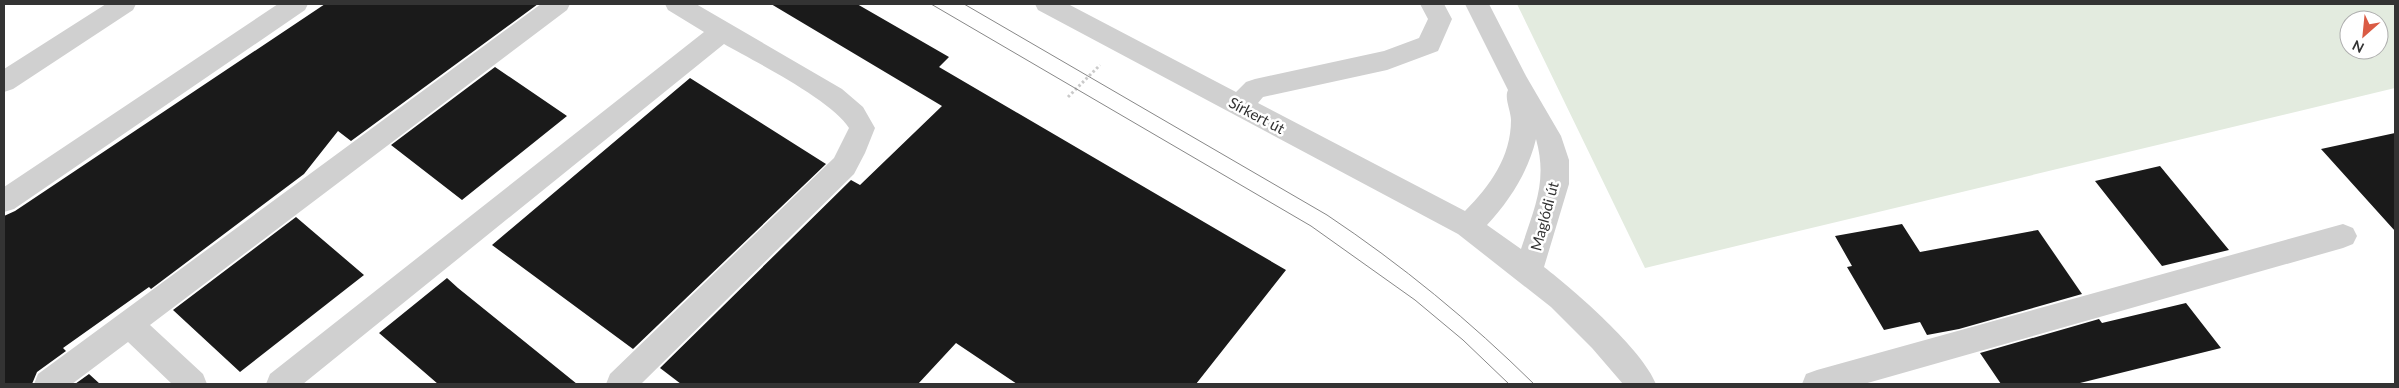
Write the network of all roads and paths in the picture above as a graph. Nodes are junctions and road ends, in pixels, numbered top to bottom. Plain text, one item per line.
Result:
1 (124, 4) edge
2 (296, 4) edge
3 (558, 4) edge
4 (677, 4) edge
5 (1047, 4) edge
6 (1432, 4) edge
7 (1477, 4) edge
8 (723, 31) junction
9 (1122, 43) junction
10 (1516, 81) junction
11 (4, 82) edge
12 (1068, 97) dead end
13 (1239, 106) junction
14 (4, 201) edge
15 (1468, 226) junction
16 (2344, 236) dead end
17 (1529, 271) junction
18 (129, 324) junction
19 (49, 384) edge
20 (192, 384) edge
21 (281, 384) edge
22 (621, 384) edge
23 (1641, 384) edge
24 (1817, 384) edge

1 - 11 street
2 - 14 street
3 - 18 street
4 - 8 street
5 - 9 street, Sírkert út
6 - 13 street
7 - 10 street, Maglódi út
8 - 21 street
8 - 22 street
9 - 12 path
9 - 13 street, Sírkert út
10 - 15 street, Maglódi út
10 - 17 street, Maglódi út
13 - 15 street, Sírkert út
15 - 17 street, Maglódi út
16 - 24 street
17 - 23 street, Maglódi út
18 - 19 street
18 - 20 street

